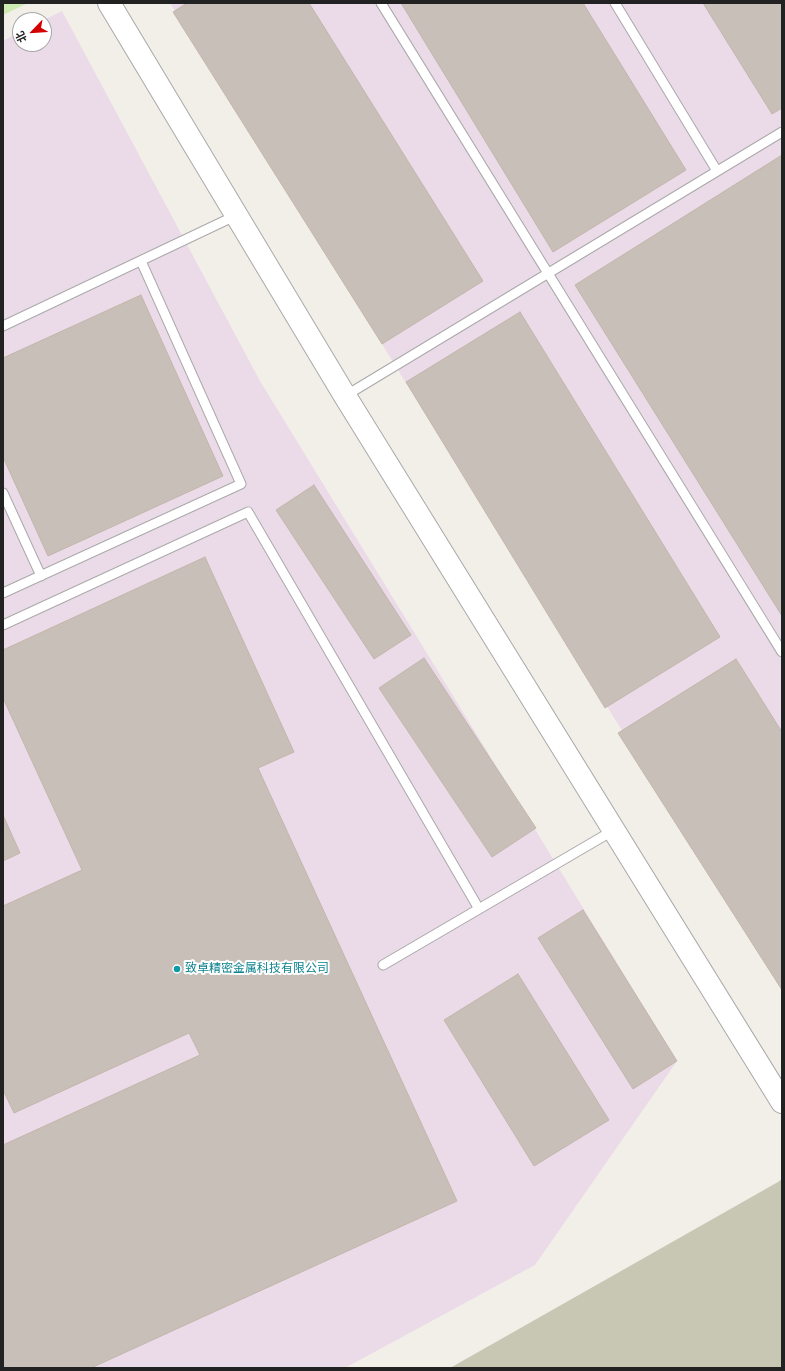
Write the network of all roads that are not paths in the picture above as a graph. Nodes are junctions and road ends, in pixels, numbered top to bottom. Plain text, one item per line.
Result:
1 (109, 3) edge
2 (382, 3) edge
3 (614, 3) edge
4 (782, 132) edge
5 (717, 171) junction
6 (237, 215) junction
7 (141, 261) junction
8 (548, 273) junction
9 (3, 326) edge
10 (345, 396) junction
11 (3, 493) edge
12 (41, 576) junction
13 (3, 594) edge
14 (3, 625) edge
15 (782, 652) edge
16 (614, 830) junction
17 (479, 909) junction
18 (383, 965) dead end
19 (782, 1102) edge

1 - 6 street
2 - 8 lane
3 - 5 lane
4 - 5 lane
5 - 8 lane
6 - 7 lane
6 - 10 street
7 - 9 lane
7 - 12 lane
8 - 10 lane
8 - 15 lane
10 - 16 street
11 - 12 lane
12 - 13 lane
14 - 17 lane
16 - 17 lane
16 - 19 street
17 - 18 lane

